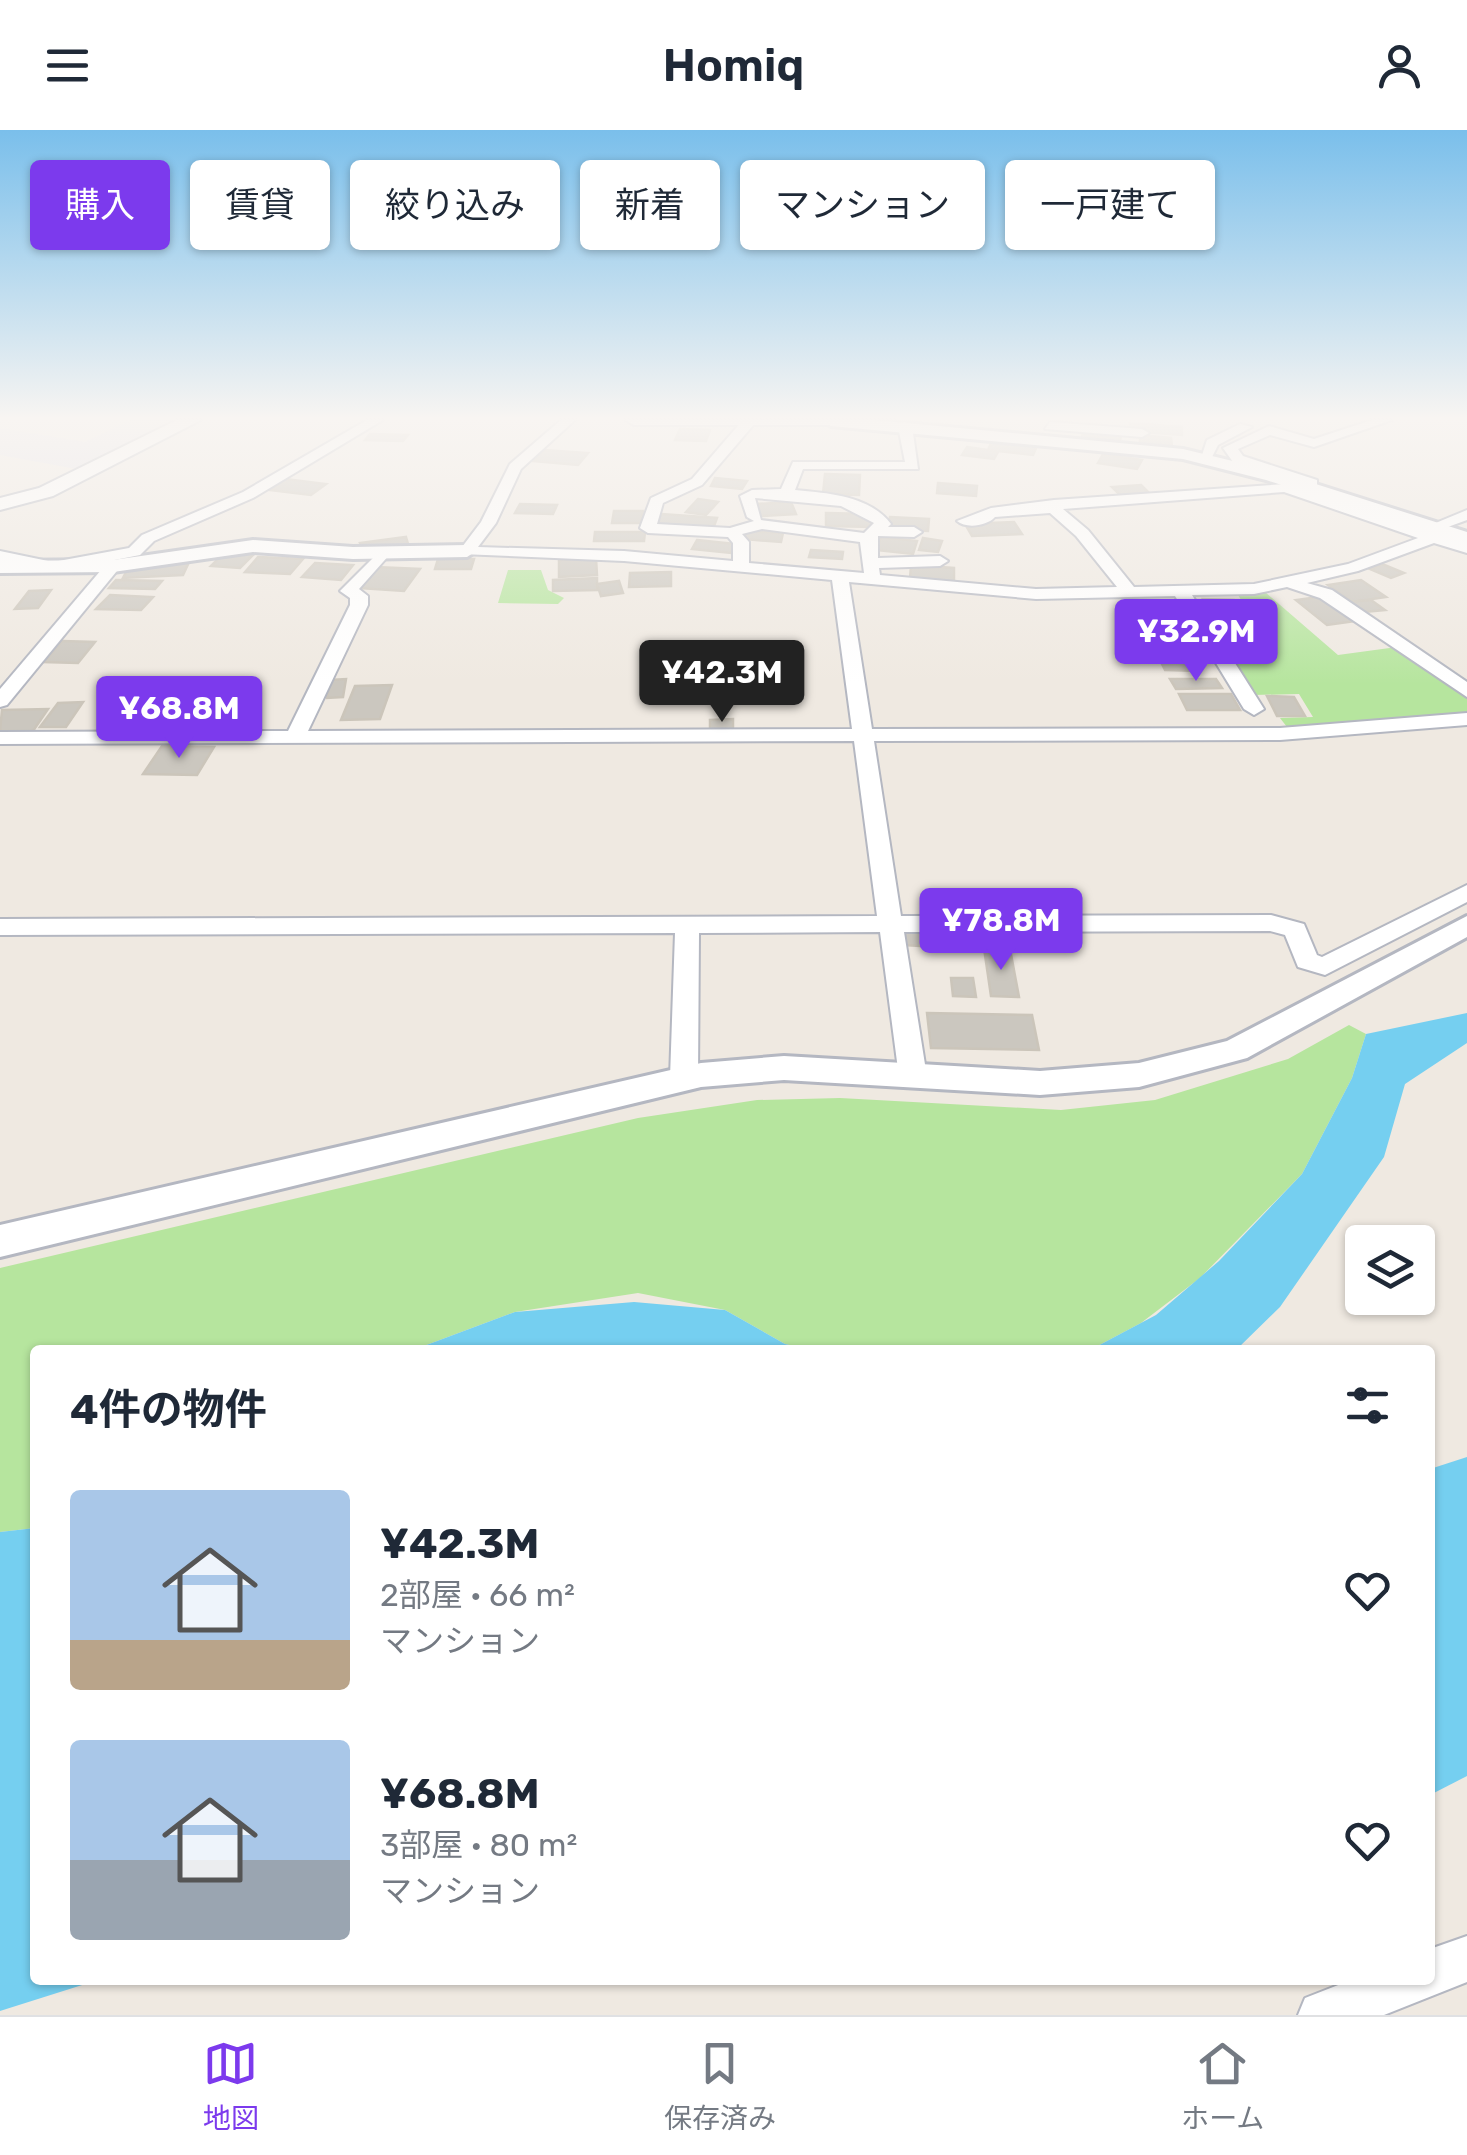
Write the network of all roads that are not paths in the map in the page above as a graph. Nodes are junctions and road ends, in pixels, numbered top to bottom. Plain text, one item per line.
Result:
1 (218, 508) edge
2 (495, 508) edge
3 (654, 508) edge
4 (751, 508) edge
5 (871, 508) edge
6 (1053, 508) joint
7 (1357, 508) edge
8 (1366, 508) edge
9 (1377, 508) edge
10 (1467, 515) edge
11 (754, 517) dead end
12 (965, 520) dead end
13 (1436, 530) junction
14 (914, 532) dead end
15 (732, 533) junction
16 (873, 535) junction
17 (1467, 538) edge
18 (1467, 548) edge
19 (467, 550) junction
20 (383, 552) junction
21 (0, 556) edge
22 (940, 561) dead end
23 (113, 566) junction
24 (0, 567) edge
25 (53, 568) junction
26 (741, 569) junction
27 (872, 573) junction
28 (840, 579) junction
29 (1294, 584) junction
30 (1129, 591) junction
31 (1181, 591) junction
32 (1467, 691) edge
33 (0, 701) edge
34 (1254, 709) dead end
35 (1467, 720) edge
36 (864, 734) junction
37 (295, 736) junction
38 (0, 738) edge
39 (1467, 892) edge
40 (891, 924) junction
41 (1467, 925) edge
42 (687, 927) junction
43 (0, 928) edge
44 (913, 1077) junction
45 (684, 1078) junction
46 (0, 1241) edge
47 (1467, 1959) edge
48 (1435, 1972) edge
49 (1400, 1985) edge
50 (1322, 2015) edge

1 - 25 street
2 - 19 street
3 - 15 street
4 - 11 street
5 - 16 street
6 - 12 street
6 - 30 street
7 - 13 street
8 - 13 street
9 - 13 street
10 - 13 street
13 - 17 street
13 - 18 street
13 - 29 street
14 - 16 street
15 - 16 street
15 - 26 street
16 - 27 street
19 - 20 street
19 - 26 street
20 - 23 street
20 - 37 street
21 - 25 street
22 - 27 street
23 - 25 street
23 - 33 street
24 - 25 street
26 - 28 street
27 - 28 street
27 - 30 street
28 - 36 street
29 - 31 street
29 - 32 street
30 - 31 street
31 - 34 street
35 - 36 street
36 - 37 street
36 - 40 street
37 - 38 street
39 - 40 street
40 - 42 street
40 - 44 street
41 - 44 street
42 - 43 street
42 - 45 street
44 - 45 street
45 - 46 street
47 - 48 street
49 - 50 street

